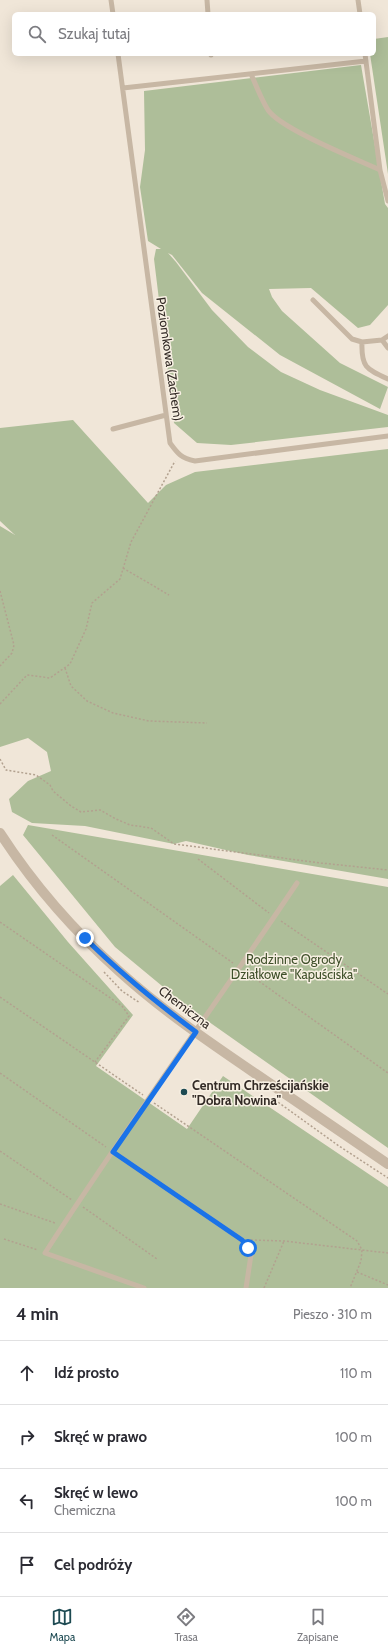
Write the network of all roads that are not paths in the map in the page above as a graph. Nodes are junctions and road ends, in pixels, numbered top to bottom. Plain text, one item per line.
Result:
1 (111, 0) edge
2 (207, 0) edge
3 (358, 0) edge
4 (113, 12) edge
5 (208, 12) edge
6 (360, 12) edge
7 (118, 56) edge
8 (365, 56) edge
9 (366, 61) junction
10 (251, 74) junction
11 (123, 88) junction
12 (380, 170) junction
13 (388, 201) edge
14 (313, 300) dead end
15 (388, 336) edge
16 (382, 340) junction
17 (362, 342) junction
18 (388, 348) edge
19 (388, 379) edge
20 (166, 415) junction
21 (113, 429) dead end
22 (388, 436) edge
23 (0, 833) edge
24 (297, 883) dead end
25 (196, 1032) junction
26 (113, 1152) junction
27 (388, 1164) edge
28 (144, 1288) edge
29 (246, 1288) edge

1 - 4 lane
2 - 5 lane
3 - 6 lane
7 - 11 lane, Poziomkowa (Zachem)
8 - 9 lane
9 - 10 lane
9 - 12 lane
10 - 11 lane
10 - 12 lane
11 - 20 lane, Poziomkowa (Zachem)
12 - 13 lane
14 - 17 lane
15 - 16 lane
16 - 17 lane
16 - 18 lane
17 - 19 lane
20 - 21 lane
20 - 22 lane, Poziomkowa (Zachem)
23 - 25 street, Chemiczna
24 - 25 lane
25 - 26 lane
25 - 27 street, Chemiczna
26 - 28 lane
26 - 29 lane

